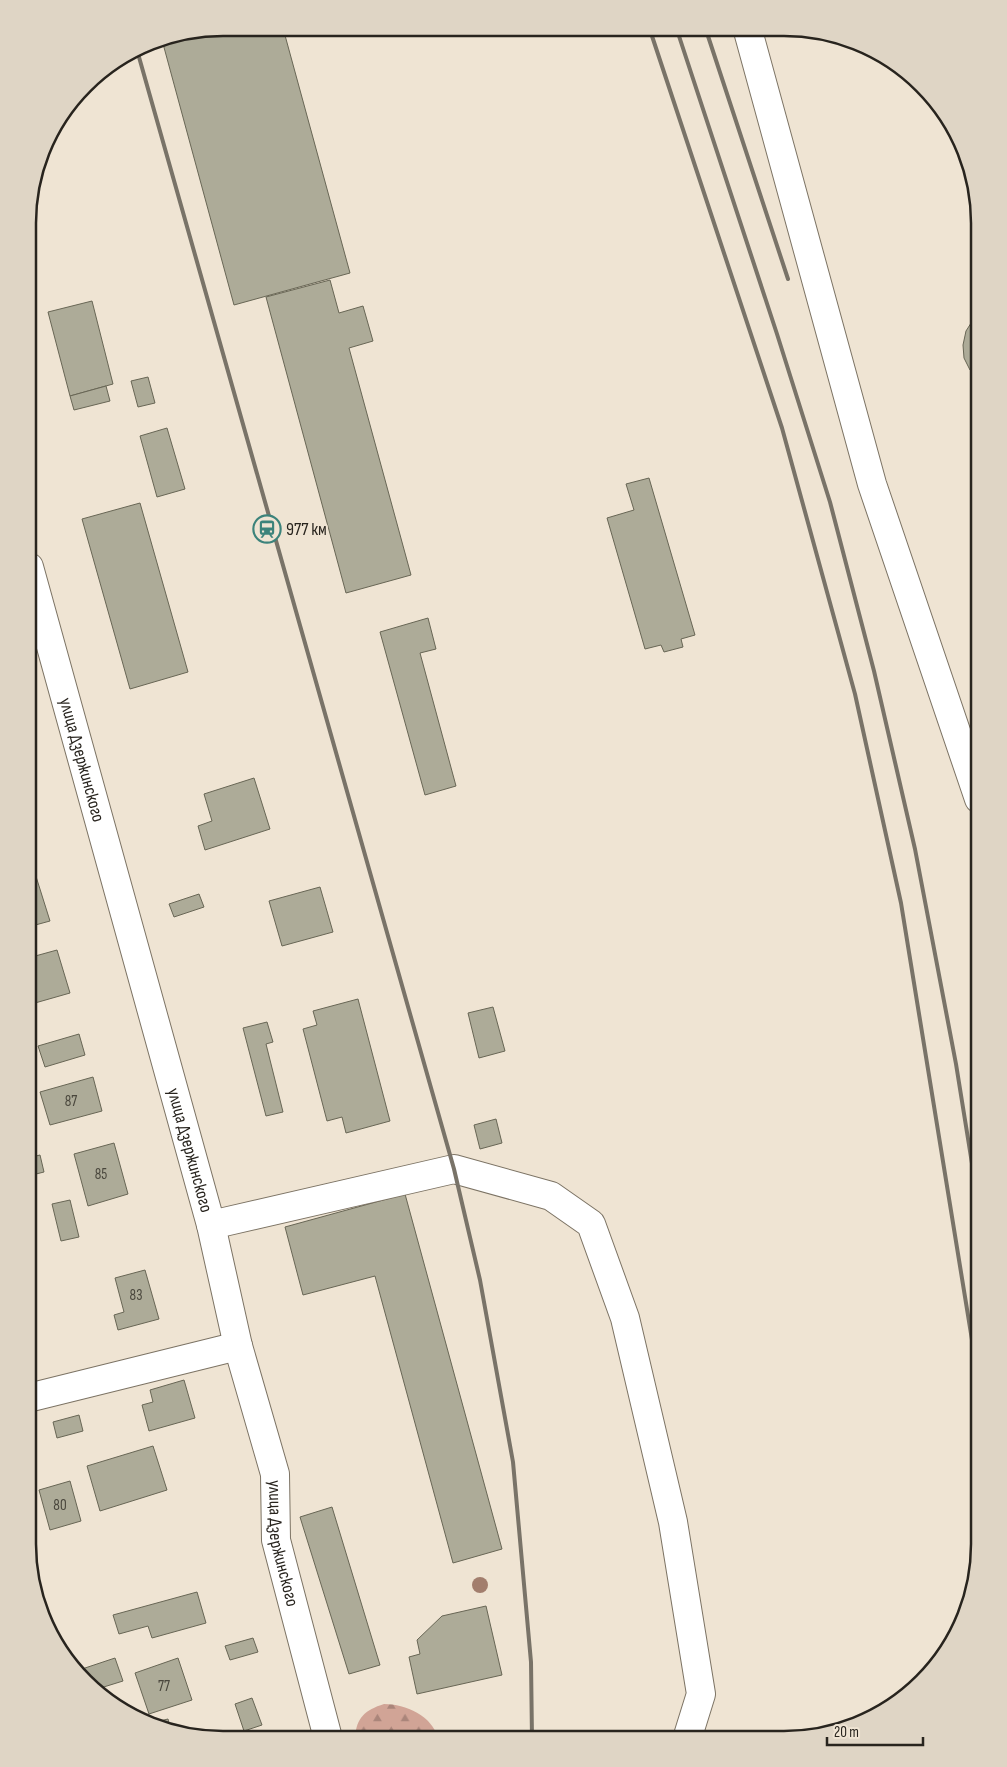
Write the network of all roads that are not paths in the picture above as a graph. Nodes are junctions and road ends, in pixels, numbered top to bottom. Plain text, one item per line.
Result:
1 (749, 36) edge
2 (36, 592) edge
3 (971, 775) edge
4 (211, 1225) junction
5 (238, 1346) junction
6 (36, 1396) edge
7 (326, 1731) edge
8 (689, 1731) edge

1 - 3 street
2 - 4 street, улица Дзержинского
4 - 5 street, улица Дзержинского
4 - 8 street
5 - 6 street
5 - 7 street, улица Дзержинского

